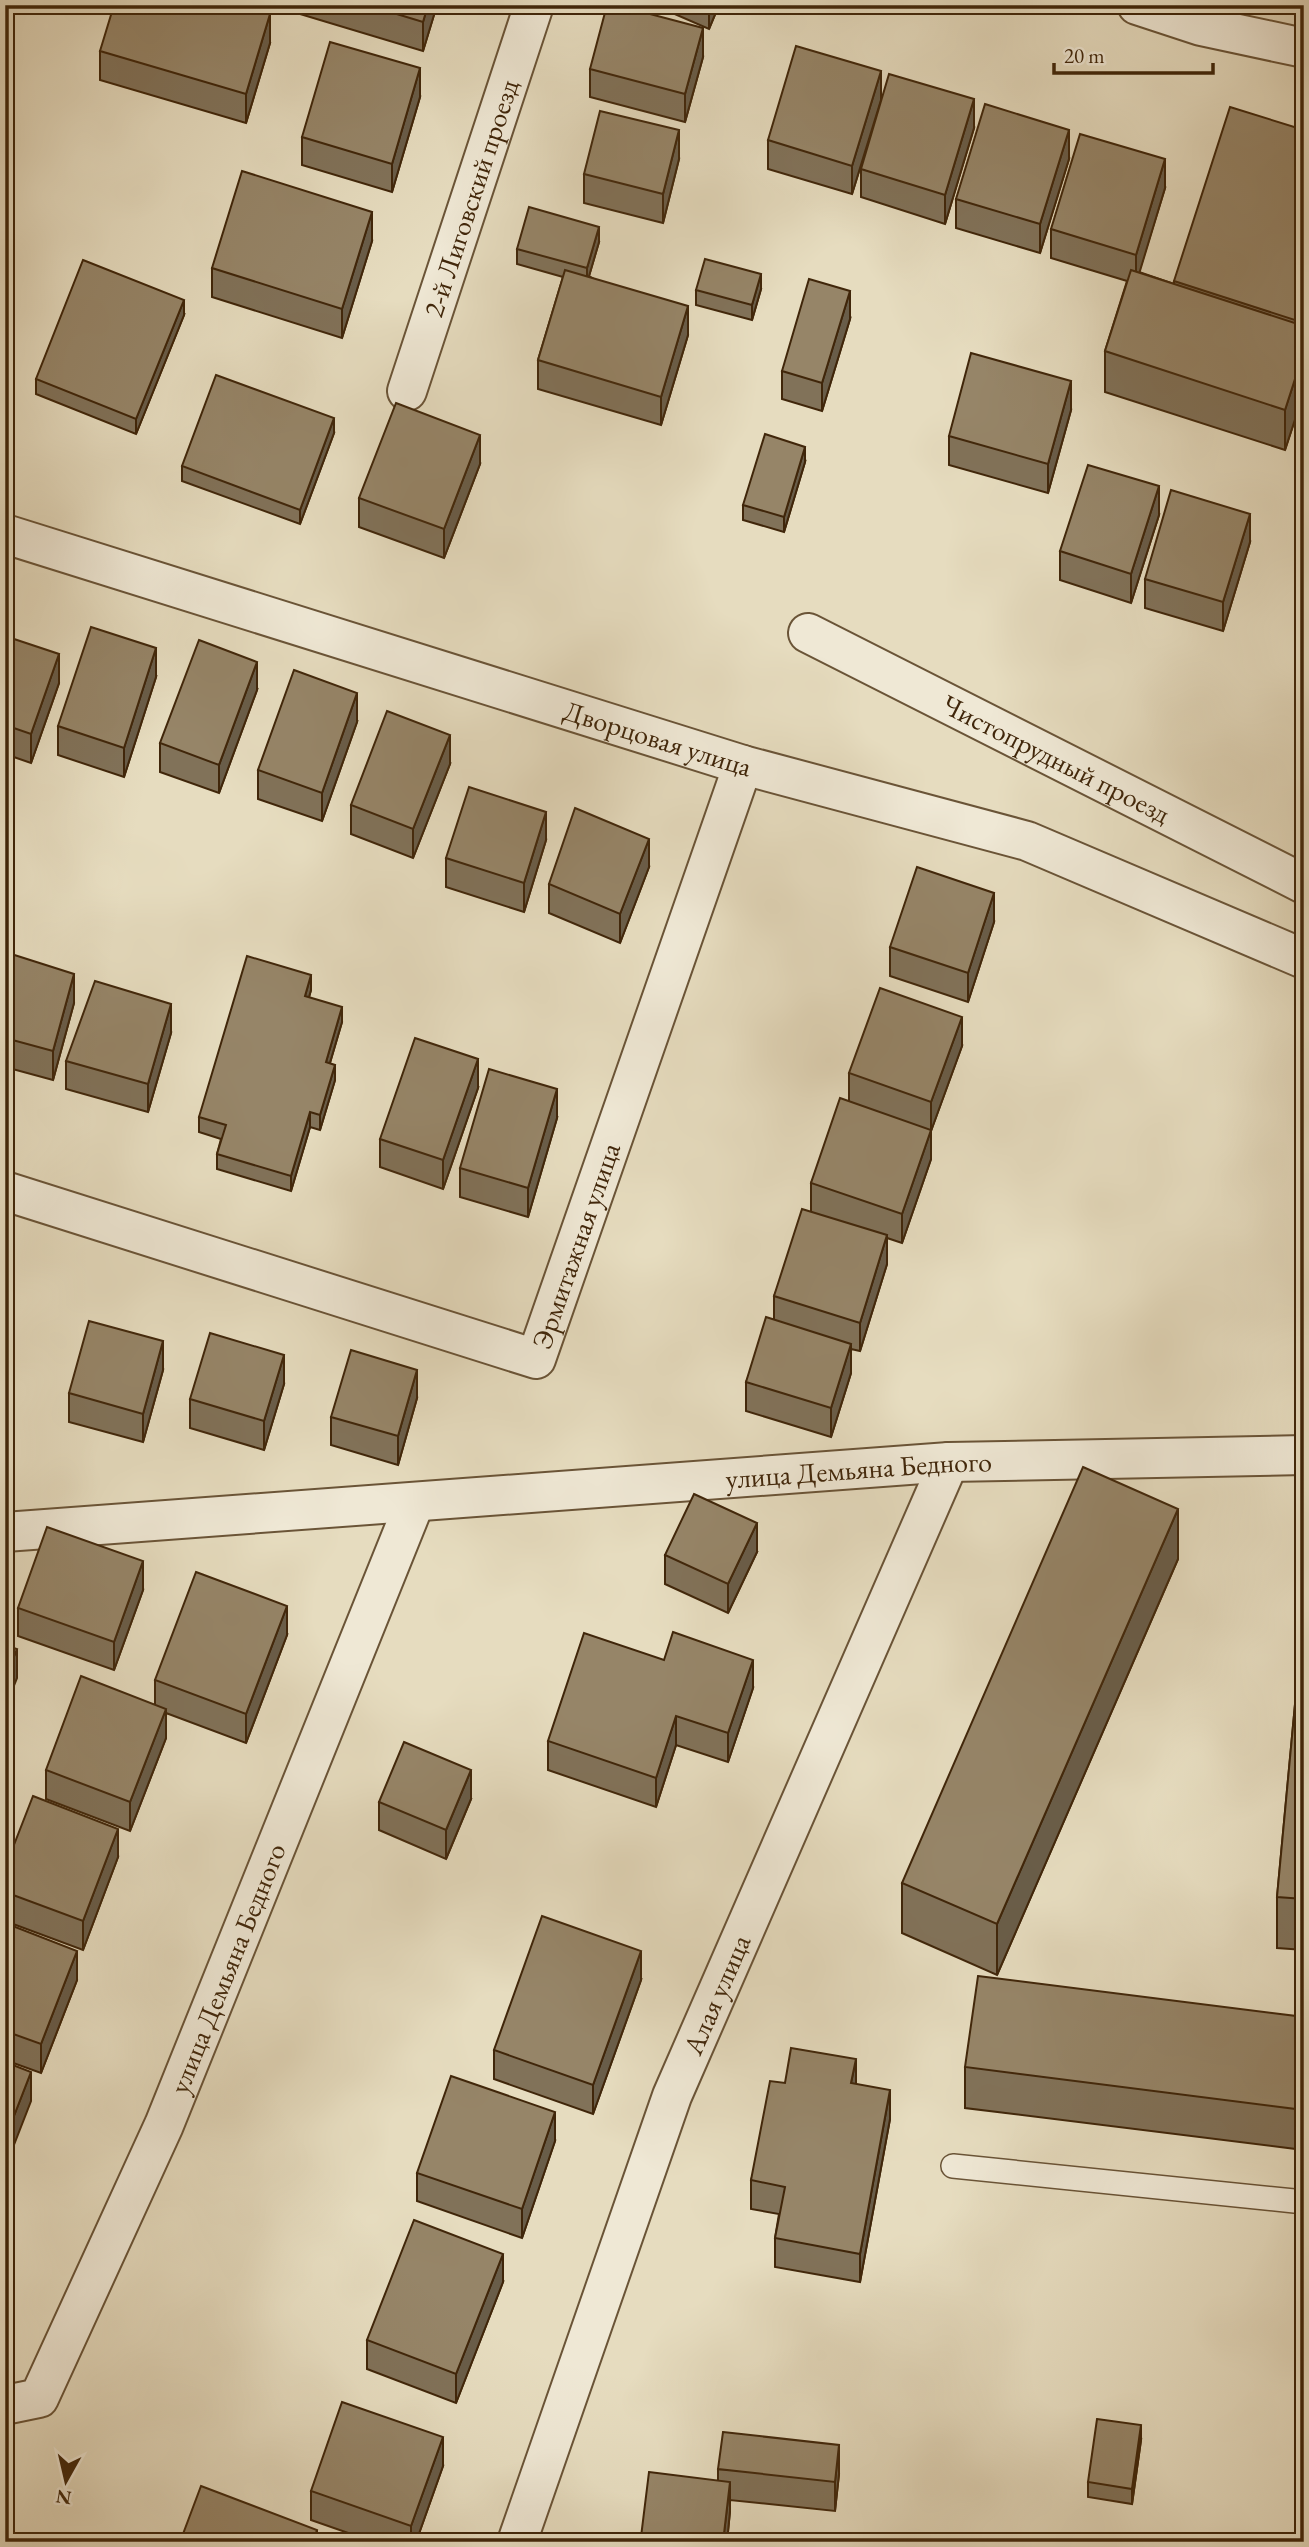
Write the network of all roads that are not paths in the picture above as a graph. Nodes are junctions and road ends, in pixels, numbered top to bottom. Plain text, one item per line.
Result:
1 (534, 5) edge
2 (1137, 5) edge
3 (1304, 48) edge
4 (407, 391) dead end
5 (5, 534) edge
6 (808, 634) dead end
7 (743, 765) junction
8 (1304, 884) edge
9 (1304, 959) edge
10 (5, 1191) edge
11 (1304, 1455) edge
12 (949, 1462) junction
13 (415, 1502) junction
14 (5, 1532) edge
15 (954, 2166) dead end
16 (1304, 2202) edge
17 (5, 2405) edge
18 (517, 2542) edge

1 - 4 street, 2-й Лиговский проезд
2 - 3 street
5 - 7 street, Дворцовая улица
6 - 8 street, Чистопрудный проезд
7 - 9 street, Дворцовая улица
7 - 10 street, Эрмитажная улица
11 - 12 street, улица Демьяна Бедного
12 - 13 street, улица Демьяна Бедного
12 - 18 street, Алая улица
13 - 14 street, улица Демьяна Бедного
13 - 17 street, улица Демьяна Бедного
15 - 16 lane

